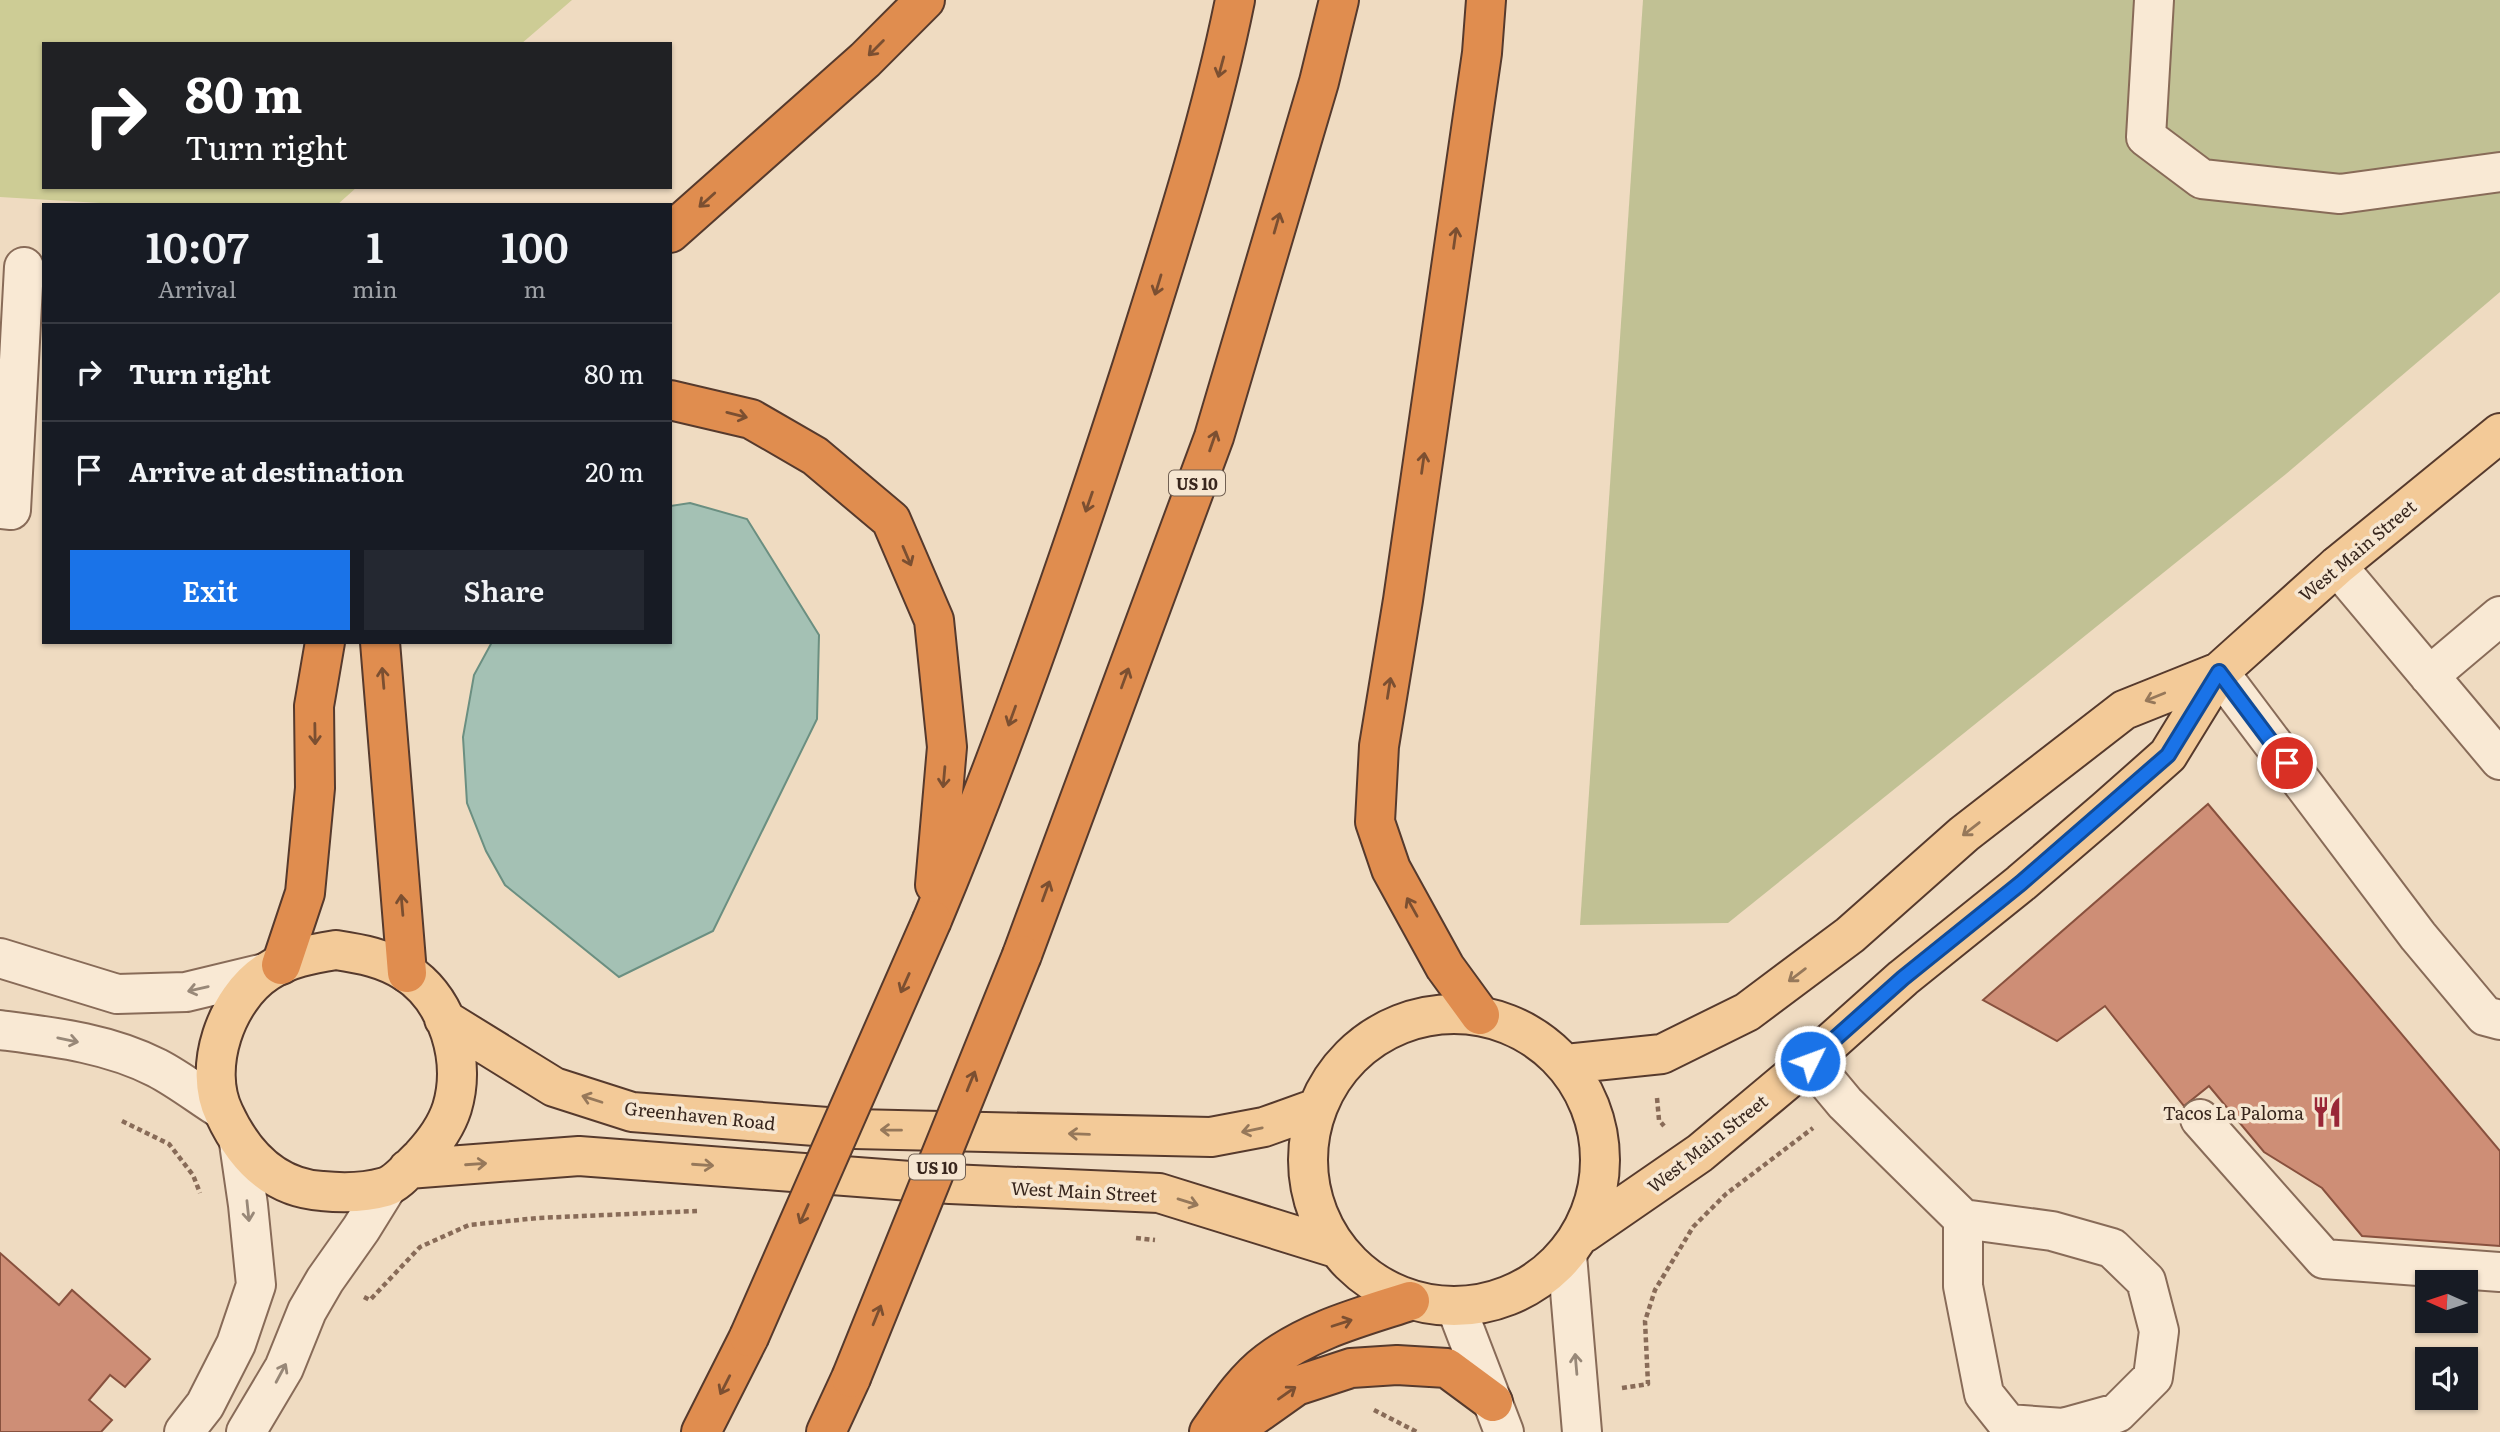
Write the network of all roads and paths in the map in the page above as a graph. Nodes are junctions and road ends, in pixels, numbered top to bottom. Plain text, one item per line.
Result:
1 (925, 0) edge
2 (1236, 0) edge
3 (1339, 0) edge
4 (1486, 0) edge
5 (2154, 0) edge
6 (2500, 172) edge
7 (672, 231) edge
8 (24, 267) dead end
9 (672, 400) edge
10 (2500, 433) edge
11 (0, 509) edge
12 (2337, 566) junction
13 (2500, 616) edge
14 (325, 644) edge
15 (380, 644) edge
16 (2219, 672) junction
17 (2429, 676) junction
18 (2500, 760) edge
19 (932, 920) junction
20 (0, 958) edge
21 (277, 967) junction
22 (407, 973) junction
23 (1480, 1015) junction
24 (444, 1019) junction
25 (2500, 1020) edge
26 (0, 1030) edge
27 (1653, 1055) junction
28 (1810, 1061) junction
29 (1566, 1064) junction
30 (1845, 1103) junction
31 (1317, 1108) junction
32 (222, 1109) junction
33 (2200, 1119) dead end
34 (122, 1121) dead end
35 (239, 1143) junction
36 (1694, 1158) junction
37 (398, 1178) junction
38 (950, 1184) joint
39 (1726, 1194) junction
40 (201, 1196) dead end
41 (707, 1212) dead end
42 (1963, 1219) junction
43 (1135, 1238) dead end
44 (1163, 1240) dead end
45 (1576, 1244) junction
46 (1336, 1248) junction
47 (2500, 1272) edge
48 (370, 1300) dead end
49 (1410, 1301) junction
50 (1456, 1307) junction
51 (1648, 1384) dead end
52 (1368, 1407) dead end
53 (1498, 1417) edge
54 (184, 1432) edge
55 (246, 1432) edge
56 (702, 1432) edge
57 (826, 1432) edge
58 (1209, 1432) edge
59 (1231, 1432) edge
60 (1417, 1432) edge
61 (1582, 1432) edge

1 -> 7 highway
2 -> 19 highway
57 -> 3 highway, US 10, bridge
23 -> 4 highway
5 - 6 street
8 - 11 street
9 -> 19 highway
10 - 12 main road, West Main Street
12 - 16 main road, West Main Street
12 - 17 street
13 - 17 street
14 -> 21 highway
22 -> 15 highway
16 - 25 street
16 -> 27 main road, West Main Street
16 - 28 main road, West Main Street
17 - 18 street
19 -> 56 highway, bridge
21 -> 20 street, Greenhaven Road
21 - 22 main road, Greenhaven Road
21 - 32 main road, Greenhaven Road
22 - 24 main road, Greenhaven Road
23 - 29 main road
23 - 31 main road
31 -> 24 main road, Greenhaven Road
24 - 37 main road, Greenhaven Road
26 -> 32 street
27 - 29 main road, West Main Street
27 - 36 path
28 - 30 street
28 - 36 main road, West Main Street
29 - 45 main road
30 - 39 path
30 - 42 street
31 - 46 main road
32 - 35 main road, Greenhaven Road
33 - 47 street
34 - 40 path
35 - 37 main road, Greenhaven Road
35 -> 54 street
36 - 39 path
36 - 45 main road, West Main Street
37 -> 38 main road, Greenhaven Road
55 -> 37 street
38 -> 46 main road, West Main Street
39 - 51 path
41 - 48 path
42 - 42 street
43 - 44 path
45 - 50 main road, West Main Street
61 -> 45 street
46 - 49 main road, West Main Street
49 - 50 main road, West Main Street
58 -> 49 highway
50 - 53 street
52 - 60 path
59 -> 53 highway

